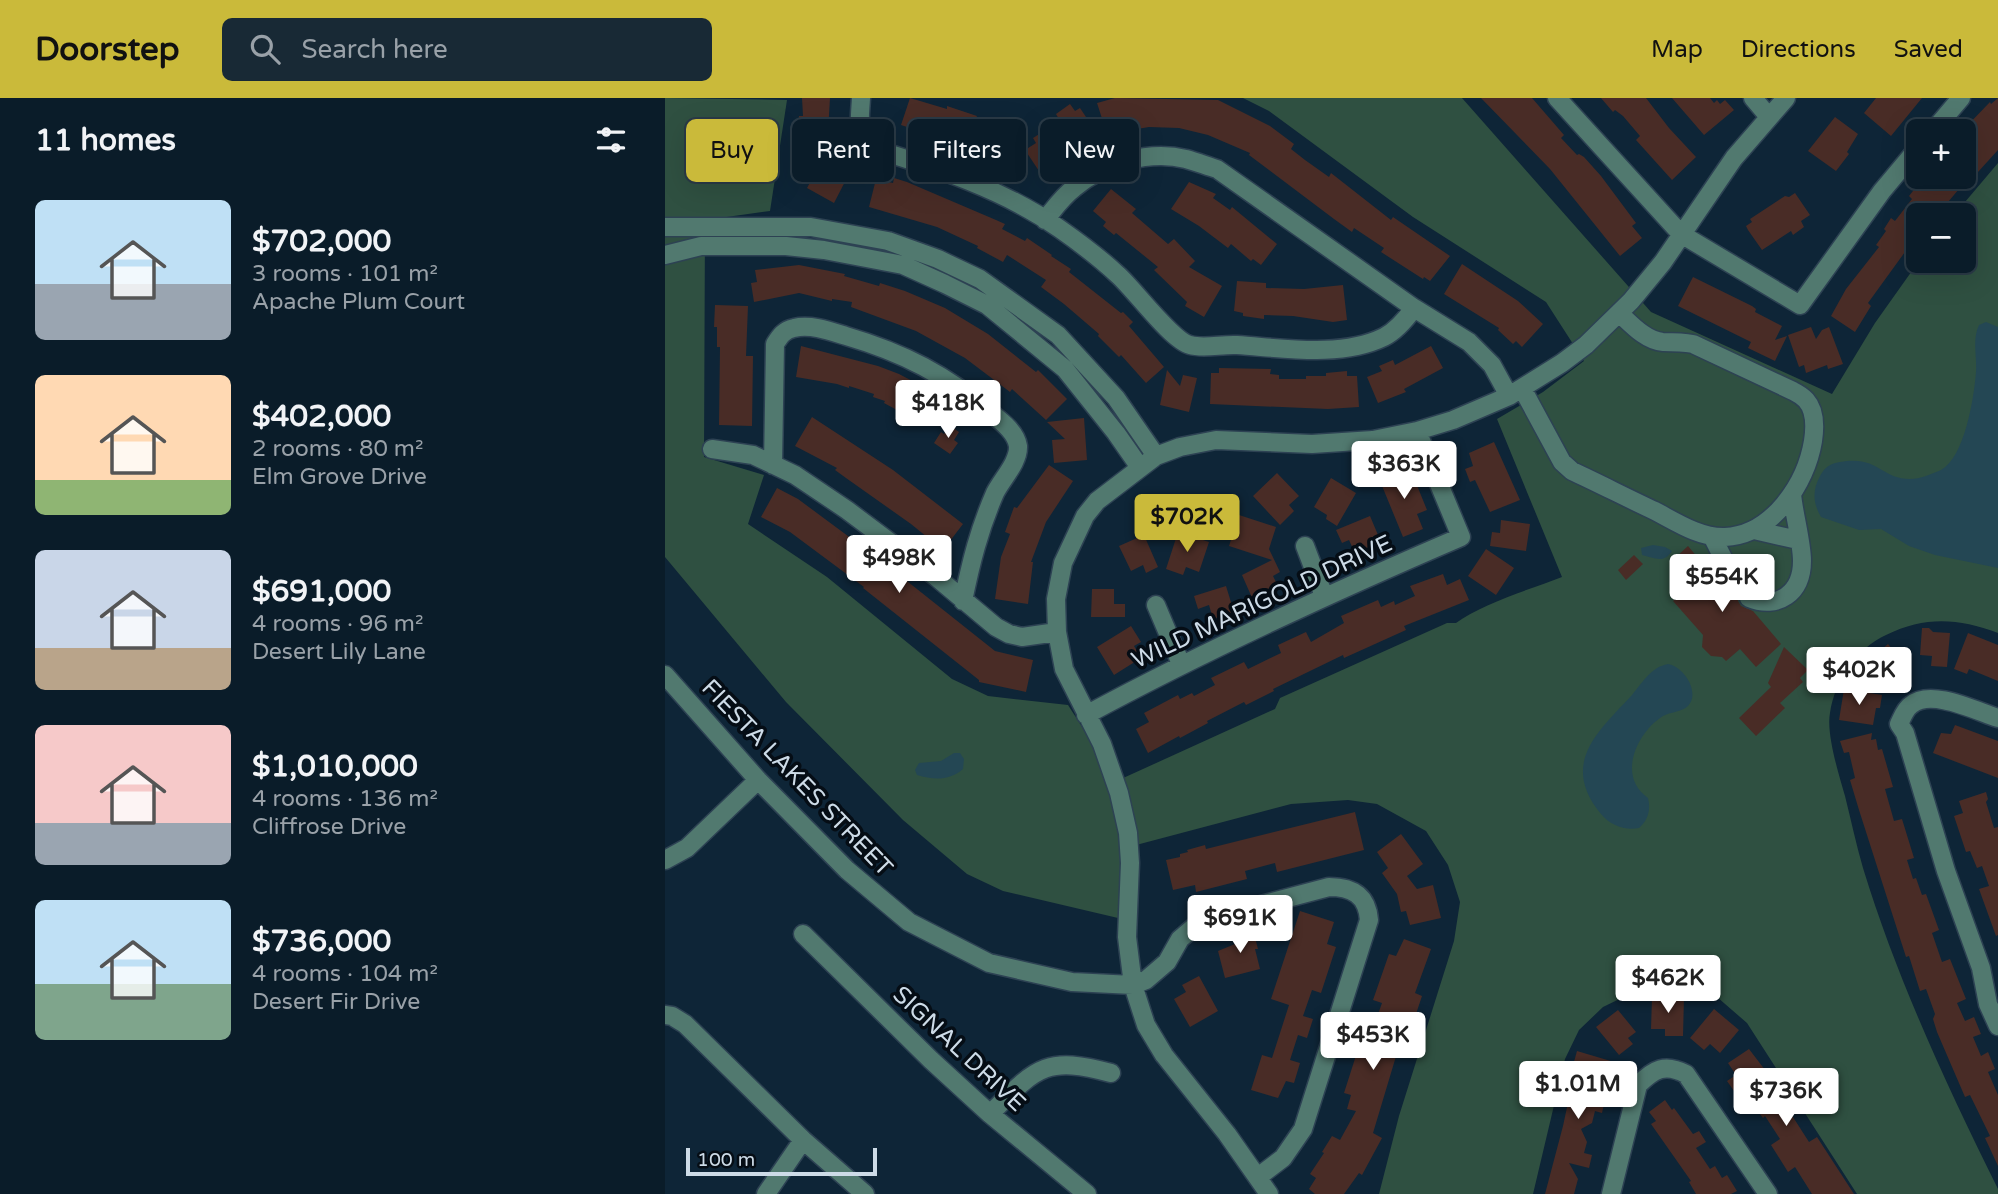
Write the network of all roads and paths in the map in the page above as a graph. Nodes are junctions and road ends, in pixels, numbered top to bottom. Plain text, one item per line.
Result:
1 (860, 98) edge
2 (1557, 98) edge
3 (1753, 98) edge
4 (1786, 98) edge
5 (1961, 98) edge
6 (1769, 117) junction
7 (1943, 119) edge
8 (1906, 162) edge
9 (1045, 220) junction
10 (665, 227) edge
11 (1681, 234) junction
12 (665, 255) edge
13 (1414, 308) junction
14 (1619, 313) junction
15 (1516, 392) junction
16 (1417, 431) junction
17 (712, 449) dead end
18 (1156, 456) junction
19 (773, 465) junction
20 (1139, 467) junction
21 (1792, 495) junction
22 (1754, 530) junction
23 (1712, 536) junction
24 (1798, 540) junction
25 (1305, 546) dead end
26 (1734, 580) dead end
27 (1324, 596) junction
28 (1749, 598) dead end
29 (963, 601) junction
30 (1156, 605) dead end
31 (1057, 632) junction
32 (1181, 664) junction
33 (665, 676) edge
34 (1086, 715) junction
35 (1998, 718) edge
36 (758, 780) junction
37 (665, 860) edge
38 (803, 934) dead end
39 (1133, 985) junction
40 (665, 1015) edge
41 (1998, 1026) edge
42 (1111, 1073) dead end
43 (990, 1114) junction
44 (803, 1140) junction
45 (1258, 1177) junction
46 (766, 1194) edge
47 (865, 1194) edge
48 (1087, 1194) edge
49 (1269, 1194) edge
50 (1611, 1194) edge
51 (1768, 1194) edge

1 - 9 street
2 - 11 street
3 - 6 street
4 - 6 street
5 - 7 street
6 - 11 street
8 - 11 street
9 - 13 street
9 - 13 street
10 - 18 street
11 - 14 street
12 - 20 street
13 - 15 street
14 - 15 street
14 - 21 street
15 - 16 street
15 - 23 street
16 - 18 street
16 - 27 street, WILD MARIGOLD DRIVE
17 - 19 street
18 - 20 street
19 - 29 street
19 - 29 street
20 - 31 street
21 - 22 street
21 - 24 street
22 - 23 street
22 - 24 street
23 - 26 street
24 - 28 street
25 - 27 street
27 - 32 street, WILD MARIGOLD DRIVE
29 - 31 street
30 - 32 street
31 - 34 street
32 - 34 street, WILD MARIGOLD DRIVE
33 - 36 street, FIESTA LAKES STREET
34 - 39 street
35 - 41 street
36 - 37 street
36 - 39 street, FIESTA LAKES STREET
38 - 43 street, SIGNAL DRIVE
39 - 45 street
39 - 45 street
40 - 44 street
42 - 43 street
43 - 48 street, SIGNAL DRIVE
44 - 46 street
44 - 47 street
45 - 49 street
50 - 51 street

